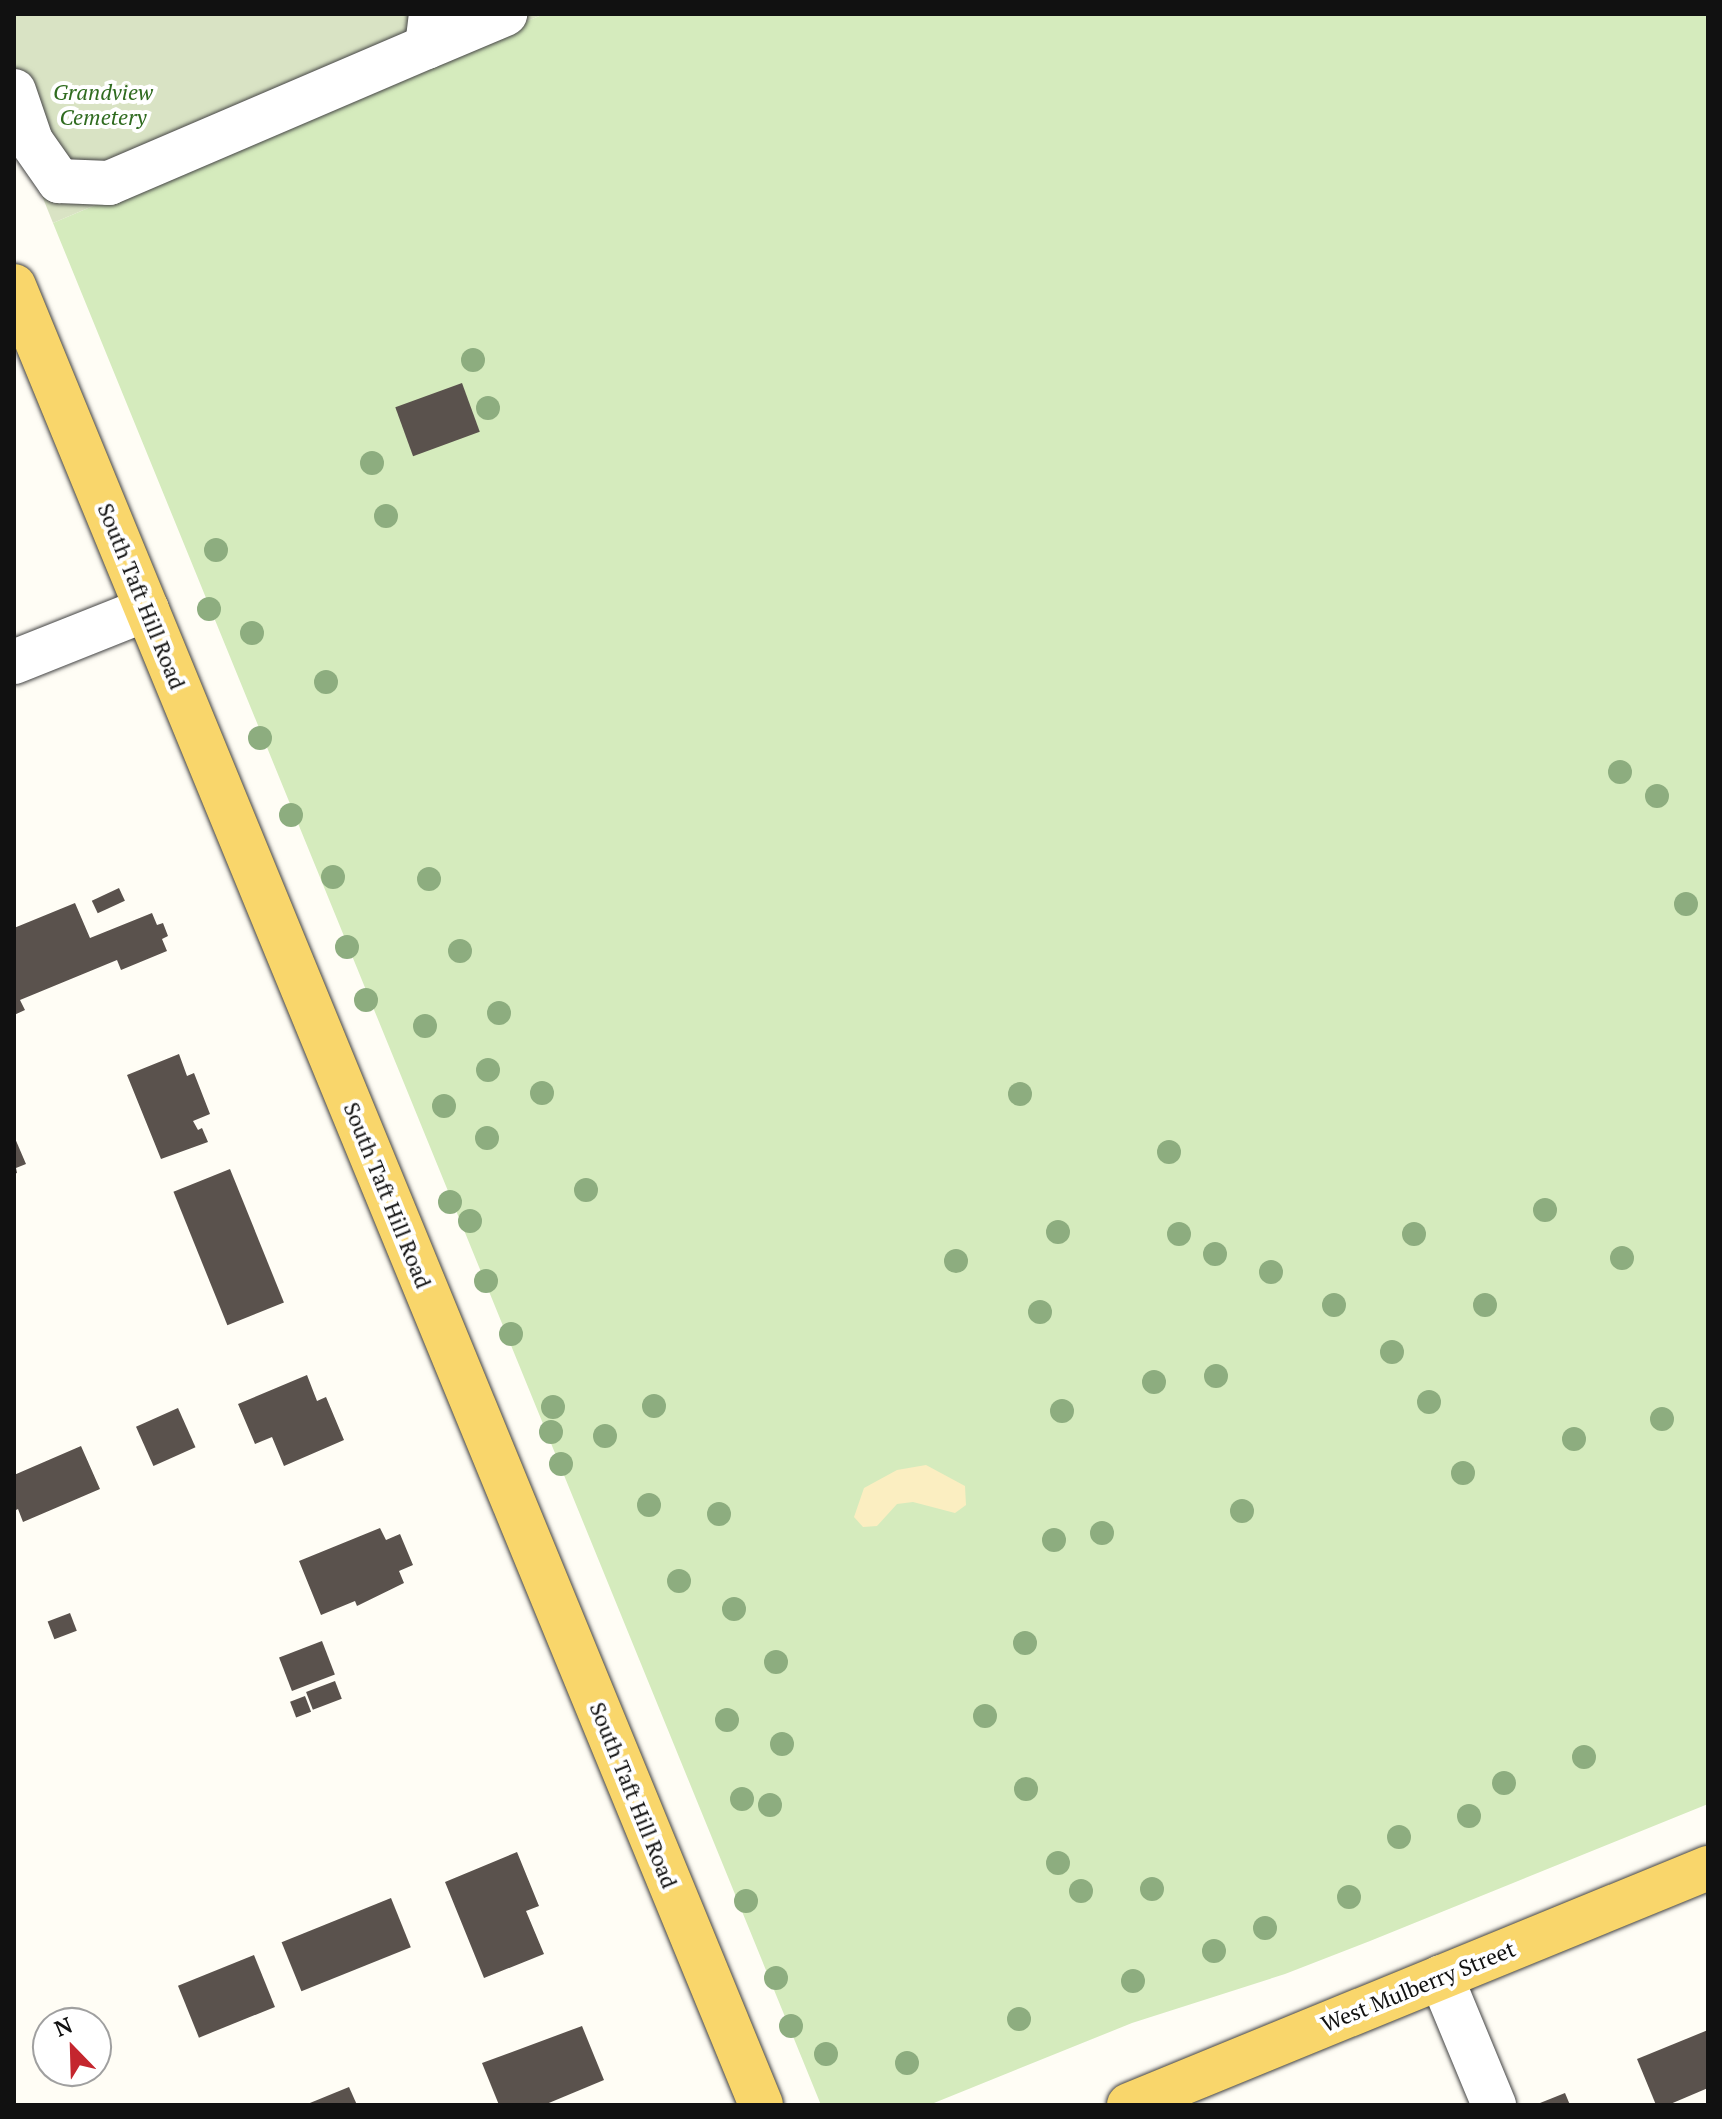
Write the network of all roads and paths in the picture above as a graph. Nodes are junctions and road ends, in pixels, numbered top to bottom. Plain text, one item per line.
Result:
1 (505, 14) edge
2 (429, 31) edge
3 (14, 91) edge
4 (14, 286) edge
5 (147, 609) junction
6 (14, 662) edge
7 (1708, 1868) edge
8 (1441, 1977) junction
9 (761, 2105) edge
10 (1129, 2105) edge
11 (1494, 2105) edge

1 - 2 lane
2 - 3 lane
4 - 5 main road, South Taft Hill Road
5 - 6 lane
5 - 9 main road, South Taft Hill Road
7 - 8 main road, West Mulberry Street
8 - 10 main road, West Mulberry Street
8 - 11 lane

